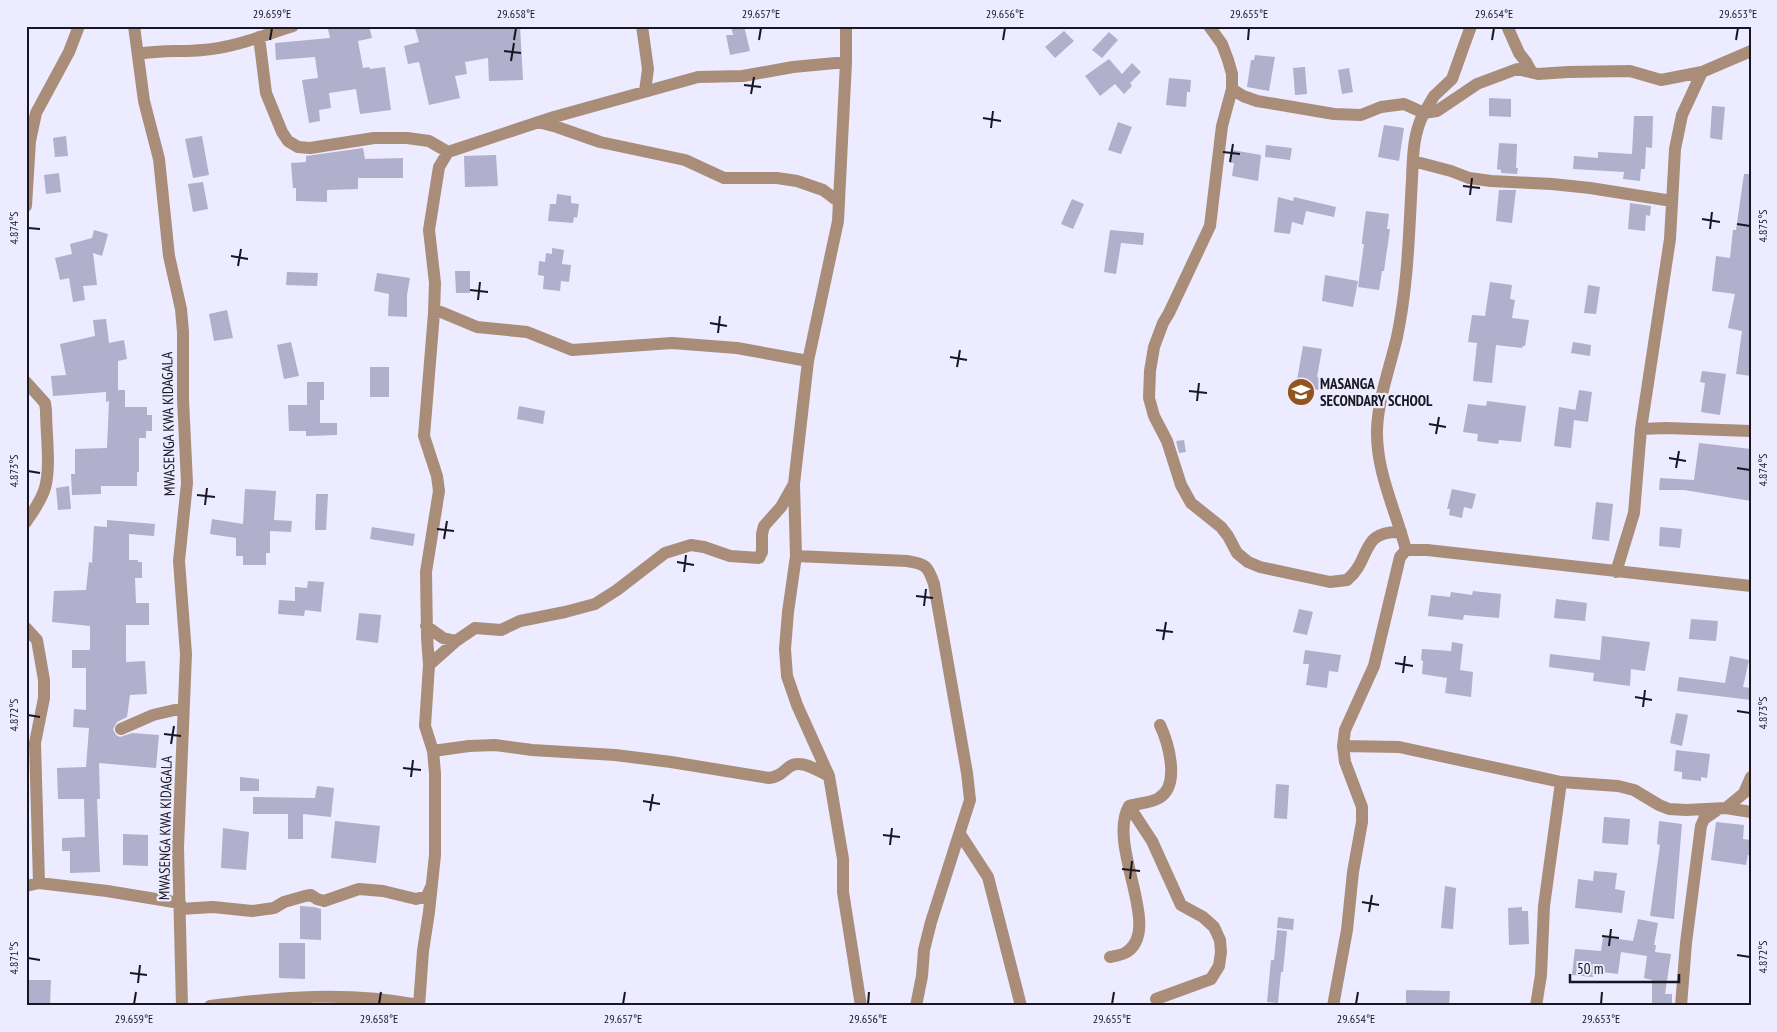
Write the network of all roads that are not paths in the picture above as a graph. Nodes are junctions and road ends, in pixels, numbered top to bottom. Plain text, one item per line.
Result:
1 (79, 26) edge
2 (134, 26) edge
3 (293, 26) edge
4 (642, 26) edge
5 (846, 26) edge
6 (1210, 26) edge
7 (1471, 26) edge
8 (1507, 26) edge
9 (260, 37) junction
10 (1751, 51) edge
11 (138, 54) junction
12 (846, 62) junction
13 (1530, 71) junction
14 (1702, 72) junction
15 (1232, 89) junction
16 (645, 91) junction
17 (1258, 101) junction
18 (1227, 112) junction
19 (1424, 113) junction
20 (538, 122) junction
21 (448, 152) junction
22 (1413, 162) junction
23 (1672, 201) junction
24 (839, 202) junction
25 (26, 206) edge
26 (434, 313) junction
27 (808, 361) junction
28 (26, 382) edge
29 (1641, 429) junction
30 (1751, 430) edge
31 (794, 484) junction
32 (26, 522) edge
33 (1402, 532) junction
34 (1406, 550) junction
35 (796, 556) junction
36 (1616, 572) junction
37 (1751, 586) edge
38 (426, 626) junction
39 (26, 628) edge
40 (456, 640) junction
41 (429, 666) junction
42 (183, 708) junction
43 (1160, 725) dead end
44 (121, 729) dead end
45 (1342, 746) junction
46 (432, 751) junction
47 (829, 776) junction
48 (1751, 777) edge
49 (1561, 782) junction
50 (1129, 806) junction
51 (1721, 809) junction
52 (1751, 812) edge
53 (960, 834) junction
54 (39, 883) junction
55 (26, 886) edge
56 (431, 888) junction
57 (180, 906) junction
58 (1110, 957) dead end
59 (1156, 999) dead end
60 (419, 1005) edge
61 (182, 1006) edge
62 (210, 1006) edge
63 (861, 1006) edge
64 (916, 1006) edge
65 (1021, 1006) edge
66 (1333, 1006) edge
67 (1536, 1006) edge
68 (1681, 1006) edge

1 - 25 street
2 - 11 street, MWASENGA KWA KIDAGALA
3 - 9 street
4 - 16 street
5 - 12 street
6 - 15 street
7 - 19 street
8 - 13 street
9 - 11 street
9 - 21 street
10 - 14 street
11 - 42 street, MWASENGA KWA KIDAGALA
12 - 16 street
12 - 24 street
13 - 14 street
13 - 19 street
14 - 23 street
15 - 17 street
15 - 18 street
16 - 20 street
17 - 18 street
17 - 19 street
18 - 33 street
19 - 22 street
20 - 21 street
20 - 24 street
21 - 26 street
22 - 23 street
22 - 33 street
23 - 29 street
24 - 27 street
26 - 27 street
26 - 38 street
27 - 31 street
28 - 32 street
29 - 30 street
29 - 36 street
31 - 35 street
31 - 40 street
33 - 34 street
34 - 36 street
34 - 45 street
35 - 47 street
35 - 53 street
36 - 37 street
38 - 40 street
38 - 41 street
39 - 54 street
40 - 41 street
41 - 46 street
42 - 44 street
42 - 57 street, MWASENGA KWA KIDAGALA
43 - 50 street
45 - 49 street
45 - 66 street
46 - 47 street
46 - 56 street
47 - 63 street
48 - 51 street
49 - 51 street
49 - 67 street
50 - 58 street
50 - 59 street
51 - 52 street
51 - 68 street
53 - 64 street
53 - 65 street
54 - 55 street
54 - 57 street
56 - 57 street
56 - 60 street
57 - 61 street, MWASENGA KWA KIDAGALA
60 - 62 street

